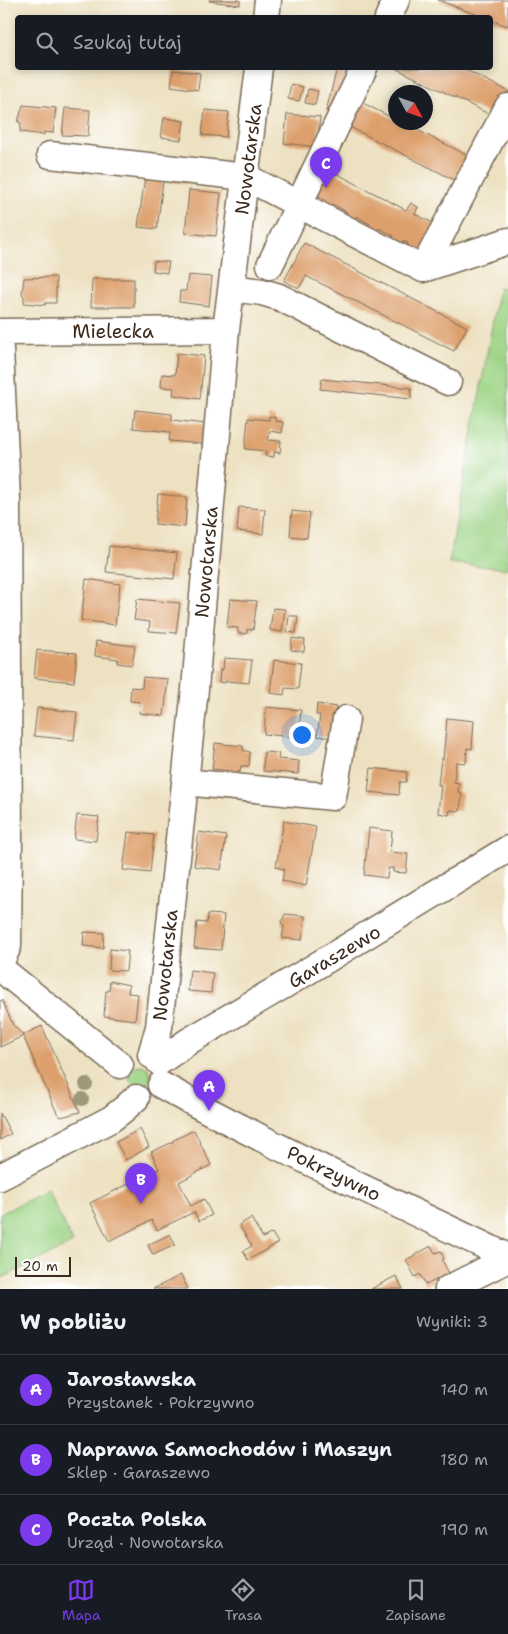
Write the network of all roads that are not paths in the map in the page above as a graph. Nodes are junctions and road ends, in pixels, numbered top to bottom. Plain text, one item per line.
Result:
1 (268, 0) edge
2 (396, 0) edge
3 (266, 15) edge
4 (389, 15) edge
5 (260, 70) edge
6 (363, 70) edge
7 (508, 107) edge
8 (50, 155) dead end
9 (246, 177) junction
10 (298, 205) junction
11 (508, 241) edge
12 (270, 265) dead end
13 (423, 270) junction
14 (232, 288) junction
15 (226, 330) junction
16 (0, 332) edge
17 (0, 349) edge
18 (448, 382) dead end
19 (346, 719) dead end
20 (185, 782) junction
21 (508, 849) edge
22 (0, 964) edge
23 (0, 968) edge
24 (120, 1065) junction
25 (157, 1068) junction
26 (136, 1098) junction
27 (0, 1177) edge
28 (508, 1258) edge
29 (448, 1289) edge

1 - 3 street
2 - 4 street
5 - 9 street, Nowotarska
6 - 10 street
7 - 13 street
8 - 9 street
9 - 10 street
9 - 14 street, Nowotarska
10 - 12 street
10 - 13 street
11 - 13 street
14 - 15 street, Nowotarska
14 - 18 street
15 - 16 street, Mielecka
15 - 20 street, Nowotarska
17 - 22 street
19 - 20 street
20 - 25 street, Nowotarska
21 - 25 street, Garaszewo
23 - 24 street
24 - 25 street
24 - 26 street
25 - 26 street
25 - 28 street, Pokrzywno
26 - 27 street
28 - 29 street

